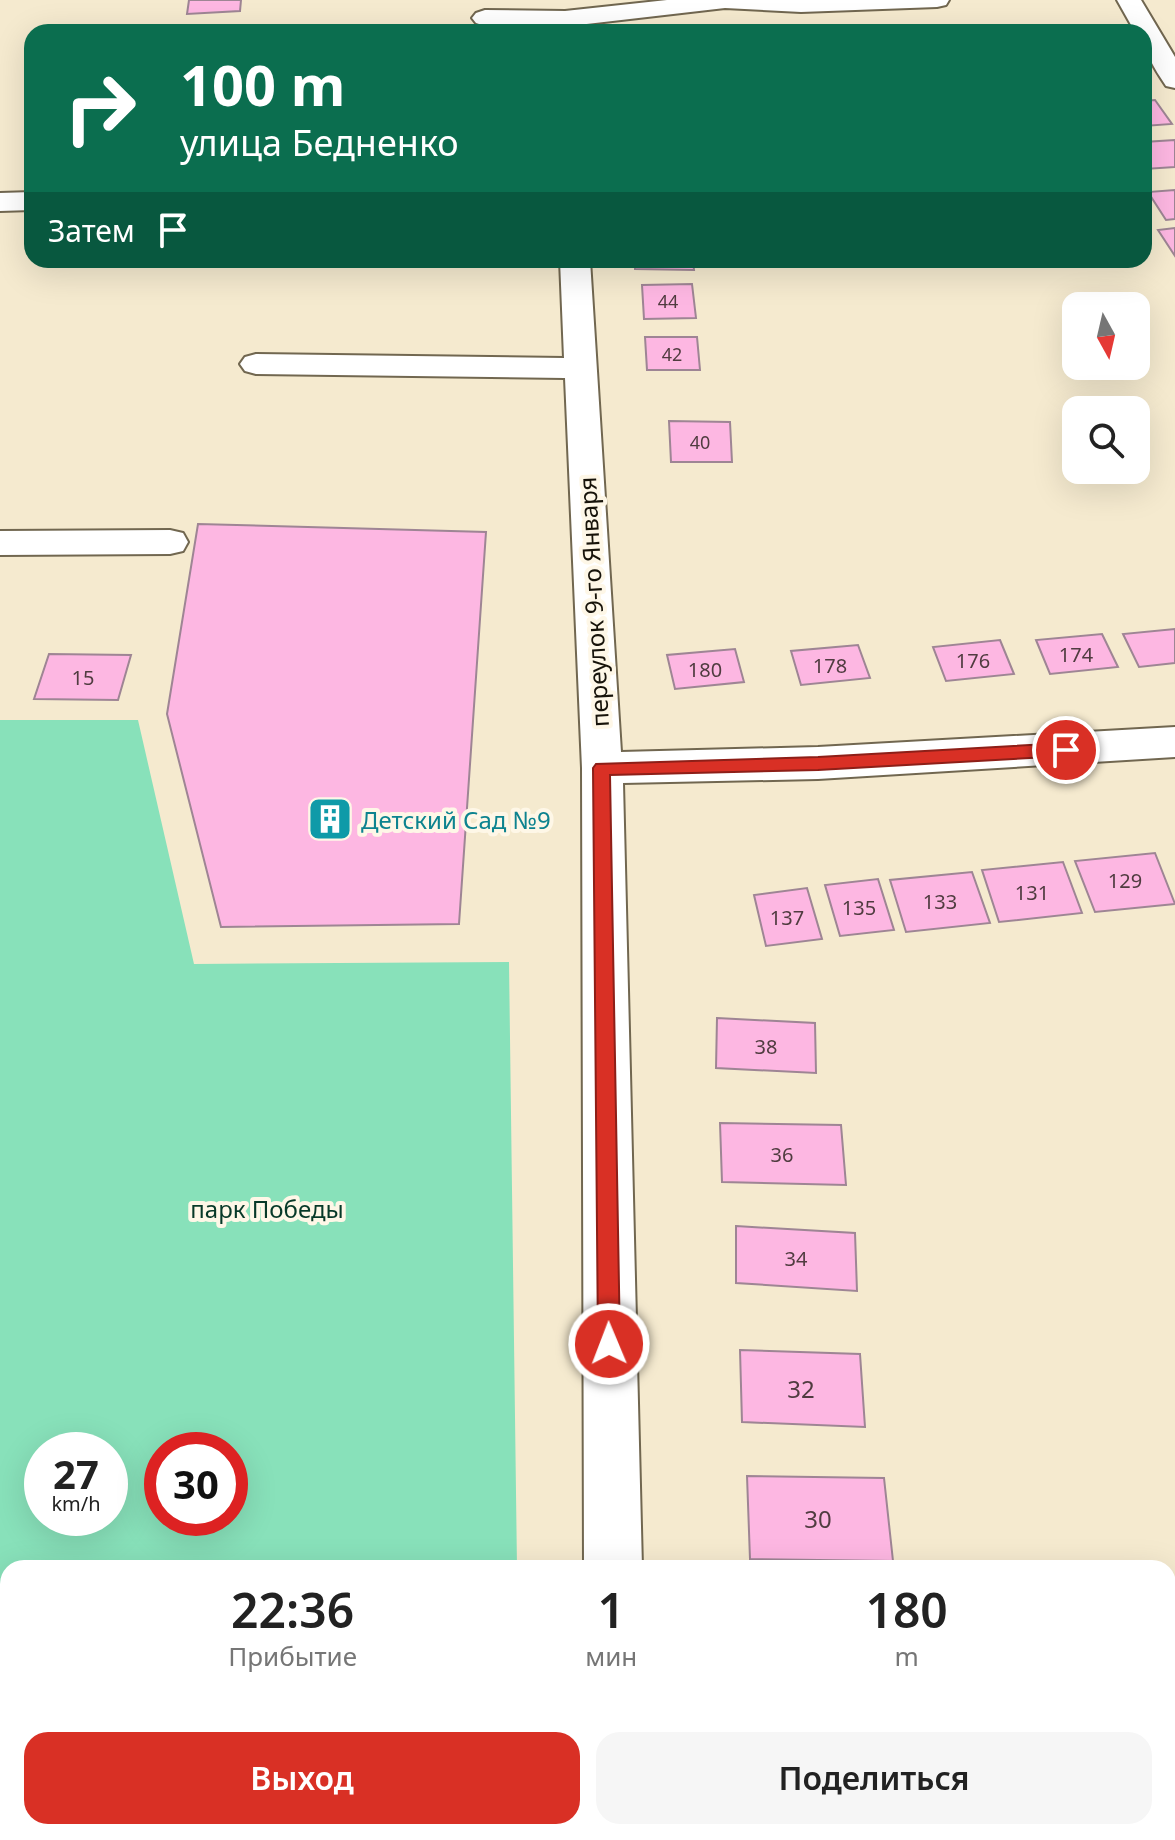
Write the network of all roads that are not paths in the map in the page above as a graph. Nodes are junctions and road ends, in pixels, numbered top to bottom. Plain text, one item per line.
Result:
1 (725, 0) edge
2 (937, 0) edge
3 (1129, 0) edge
4 (485, 18) dead end
5 (545, 24) edge
6 (577, 24) edge
7 (1143, 24) edge
8 (1152, 40) edge
9 (1175, 80) edge
10 (24, 201) edge
11 (0, 202) edge
12 (575, 268) edge
13 (256, 364) dead end
14 (581, 368) junction
15 (170, 542) dead end
16 (0, 543) edge
17 (1175, 742) edge
18 (602, 768) junction
19 (613, 1560) edge

1 - 2 street
1 - 6 street
3 - 7 street
4 - 5 street
8 - 9 street
10 - 11 street
12 - 14 street, переулок 9-го Января
13 - 14 street
14 - 18 street, переулок 9-го Января
15 - 16 street
17 - 18 street
18 - 19 street, переулок 9-го Января

